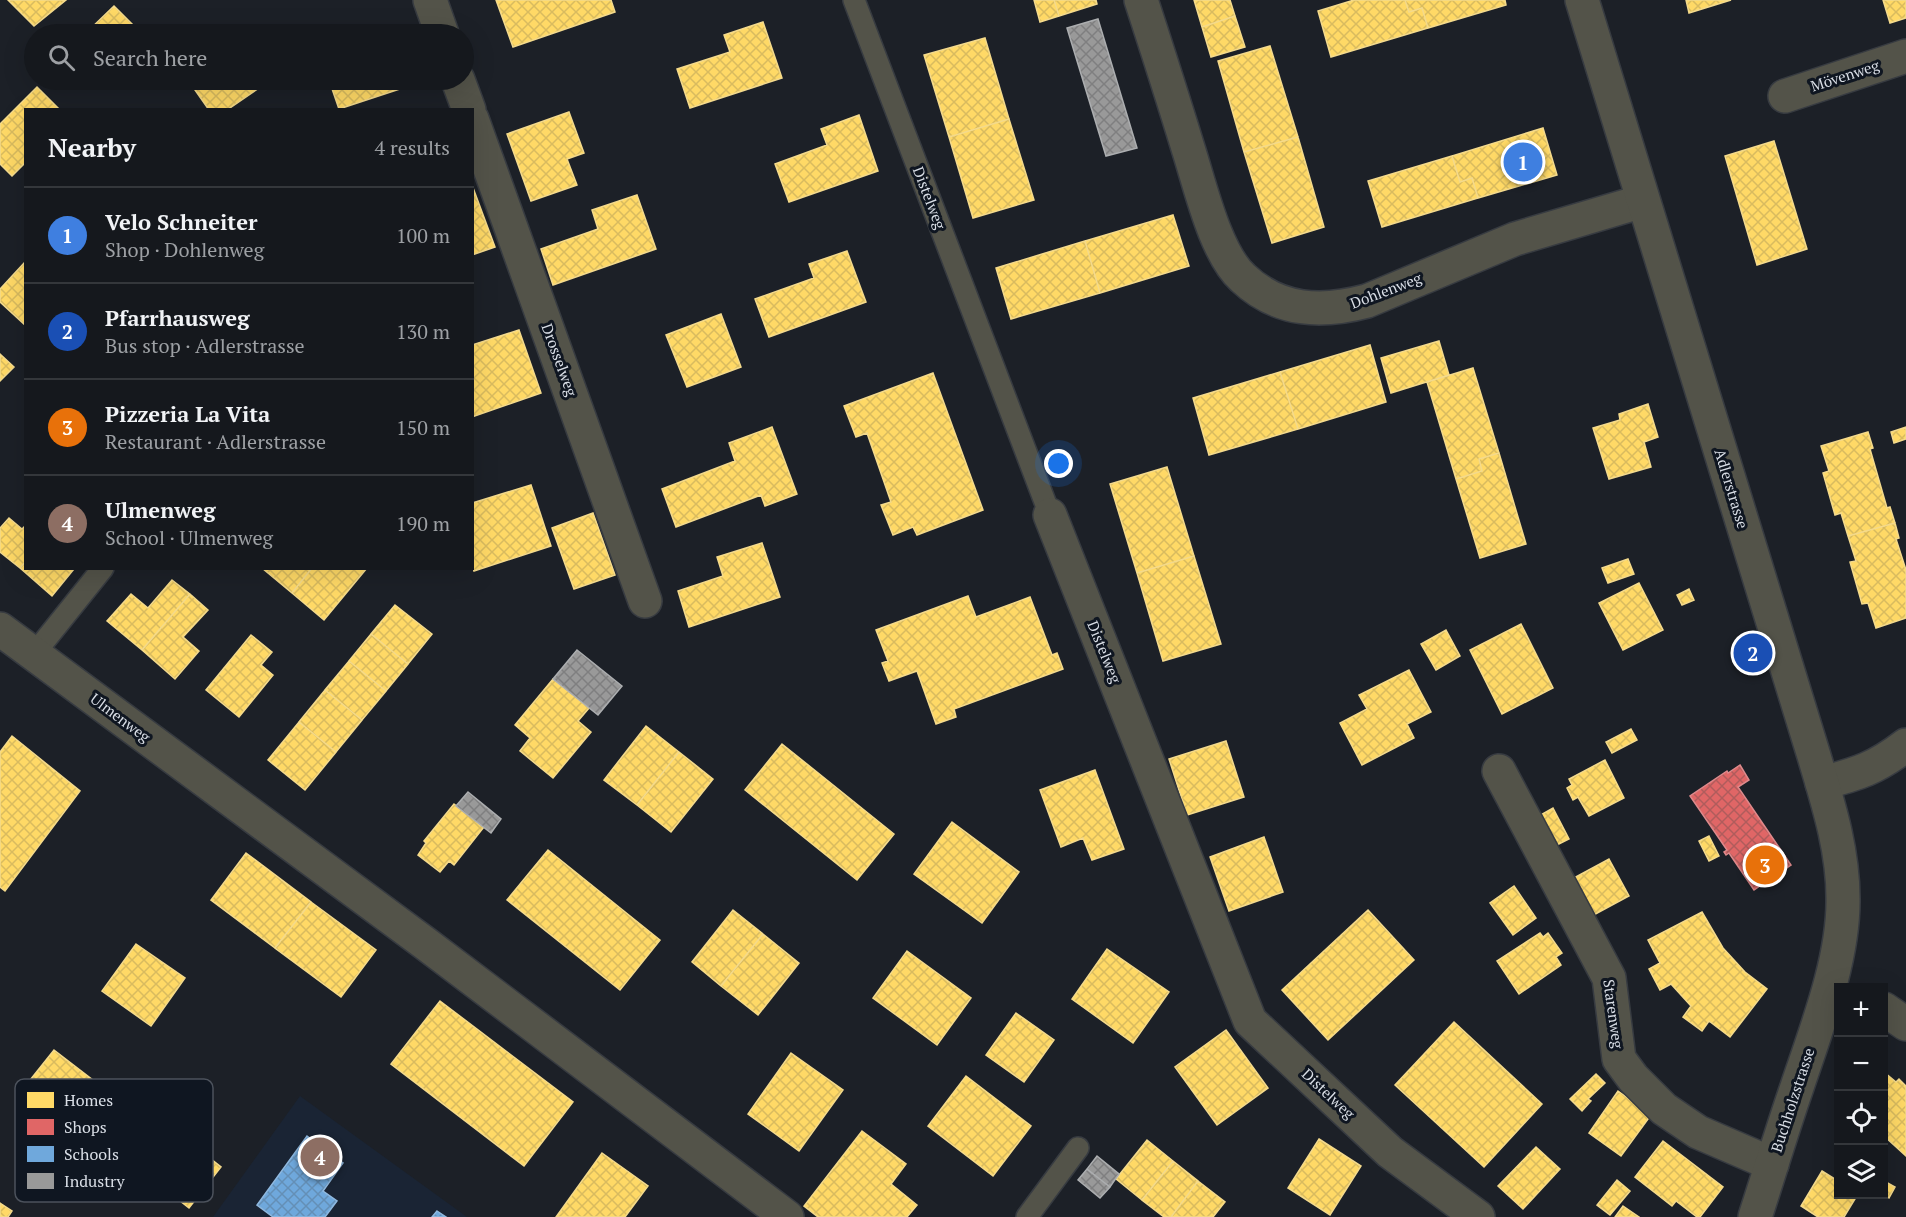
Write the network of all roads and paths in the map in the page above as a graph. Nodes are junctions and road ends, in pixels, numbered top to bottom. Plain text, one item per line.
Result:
1 (430, 0) edge
2 (854, 0) edge
3 (1141, 0) edge
4 (1582, 0) edge
5 (438, 24) edge
6 (1906, 56) edge
7 (462, 90) edge
8 (1785, 96) dead end
9 (468, 108) edge
10 (474, 125) edge
11 (1643, 201) junction
12 (1050, 515) joint
13 (101, 570) edge
14 (645, 601) dead end
15 (0, 629) edge
16 (34, 654) junction
17 (1906, 745) edge
18 (1499, 771) dead end
19 (1822, 783) junction
20 (1837, 983) edge
21 (1834, 992) edge
22 (1888, 1012) edge
23 (1906, 1024) edge
24 (1078, 1148) dead end
25 (1772, 1164) junction
26 (787, 1217) edge
27 (1027, 1217) edge
28 (1478, 1217) edge
29 (1755, 1217) edge

1 - 5 street
2 - 12 lane, Distelweg
3 - 11 street, Dohlenweg
4 - 11 street, Adlerstrasse
6 - 8 street, Mövenweg
7 - 9 street
10 - 14 street, Drosselweg
11 - 19 street, Adlerstrasse
12 - 28 street, Distelweg
13 - 16 lane
15 - 16 street, Ulmenweg
16 - 26 street, Ulmenweg
17 - 19 street
18 - 25 street, Starenweg
19 - 20 street, Adlerstrasse
21 - 25 street, Buchholzstrasse
22 - 23 street
24 - 27 lane
25 - 29 street, Buchholzstrasse

